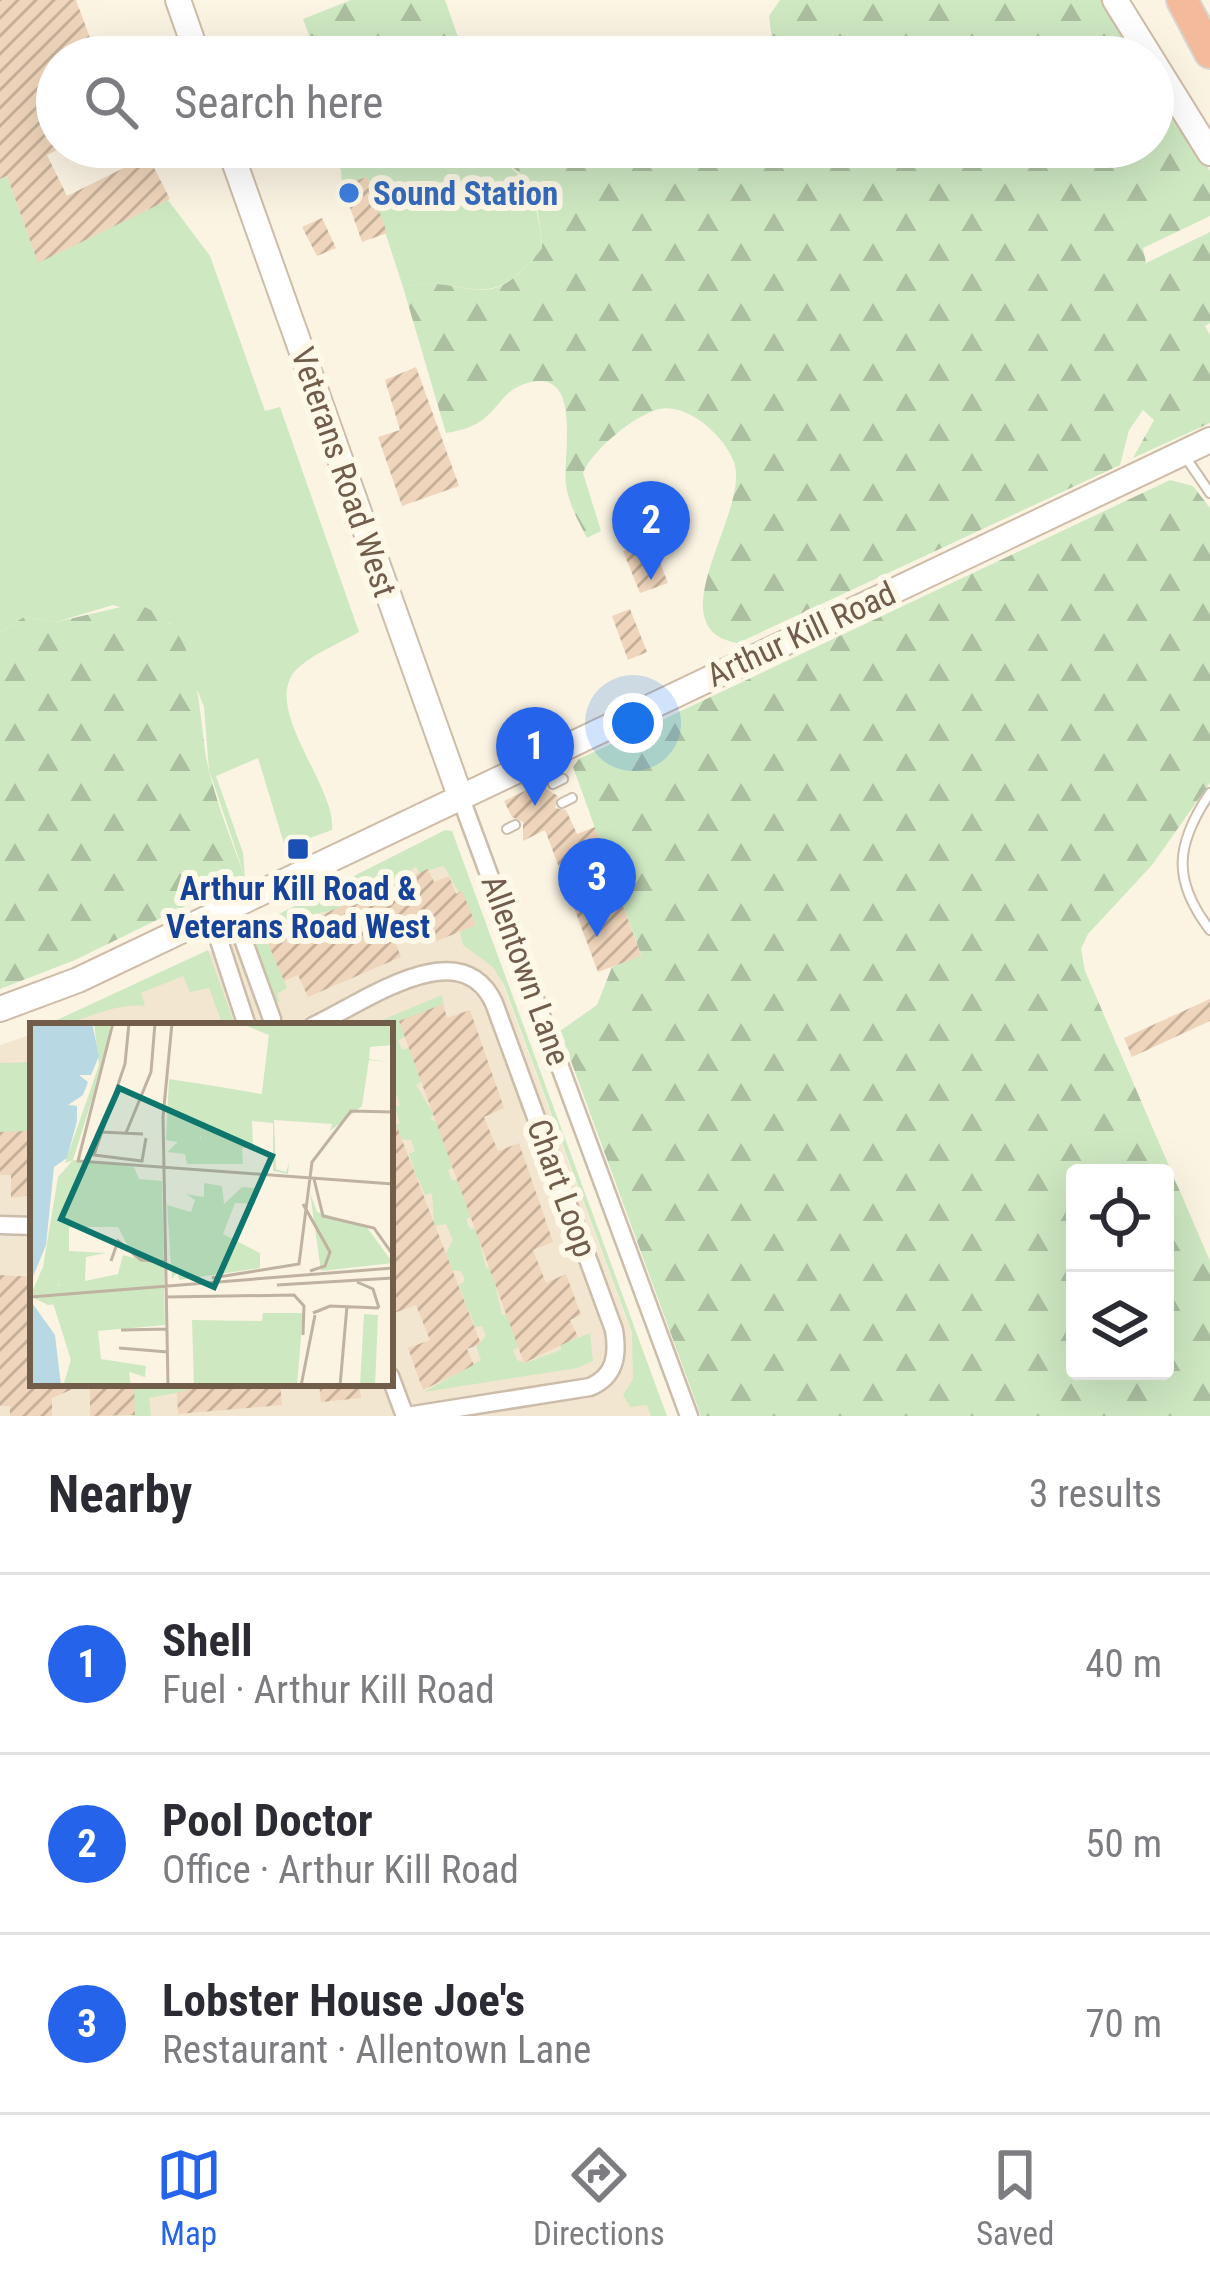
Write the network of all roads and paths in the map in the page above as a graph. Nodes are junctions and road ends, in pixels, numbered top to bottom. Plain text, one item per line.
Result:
1 (178, 0) edge
2 (1115, 0) edge
3 (1182, 0) edge
4 (191, 36) edge
5 (1138, 36) edge
6 (1210, 53) edge
7 (1174, 91) edge
8 (1207, 142) edge
9 (236, 168) edge
10 (1210, 440) edge
11 (1182, 453) junction
12 (1210, 493) edge
13 (563, 779) dead end
14 (553, 784) dead end
15 (1210, 793) edge
16 (460, 796) junction
17 (572, 798) dead end
18 (562, 803) dead end
19 (221, 911) junction
20 (1210, 930) edge
21 (0, 1009) edge
22 (263, 1023) edge
23 (263, 1023) edge
24 (320, 1023) edge
25 (0, 1225) edge
26 (30, 1226) edge
27 (393, 1384) edge
28 (406, 1416) edge
29 (688, 1416) edge

1 - 4 street
2 - 5 street
3 - 6 highway
7 - 8 street
9 - 16 street, Veterans Road West
10 - 11 street, Arthur Kill Road
11 - 12 lane
11 - 16 street, Arthur Kill Road
13 - 14 lane
15 - 20 lane
16 - 19 street, Arthur Kill Road
16 - 29 street, Allentown Lane
17 - 18 lane
19 - 21 street, Arthur Kill Road
19 - 22 street
19 - 23 street
24 - 28 street, Chart Loop
25 - 26 street
27 - 28 street

